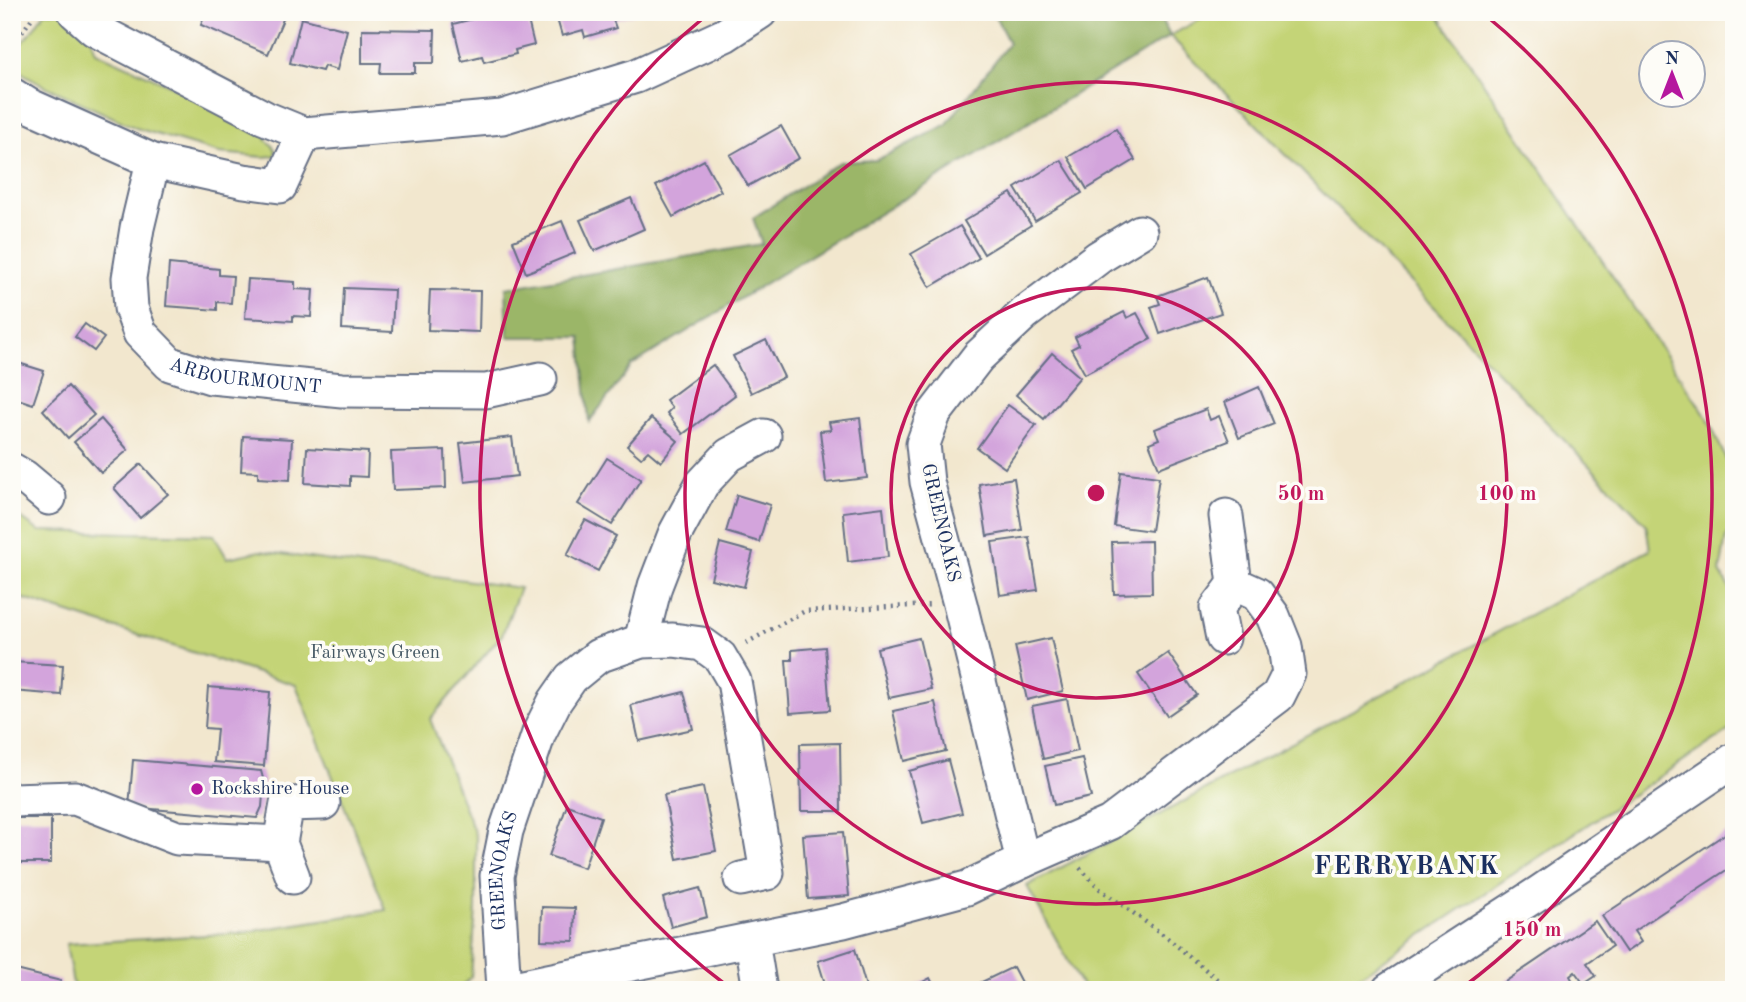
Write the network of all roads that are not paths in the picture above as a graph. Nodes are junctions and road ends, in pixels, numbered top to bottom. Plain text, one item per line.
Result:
1 (75, 12) edge
2 (760, 12) edge
3 (12, 95) edge
4 (304, 134) junction
5 (153, 161) junction
6 (1140, 232) dead end
7 (540, 379) dead end
8 (764, 436) dead end
9 (12, 470) edge
10 (49, 498) dead end
11 (1226, 516) dead end
12 (1235, 584) junction
13 (1223, 638) dead end
14 (641, 641) junction
15 (1734, 760) edge
16 (12, 800) edge
17 (323, 803) dead end
18 (280, 843) junction
19 (1023, 861) junction
20 (293, 877) dead end
21 (741, 879) dead end
22 (752, 941) junction
23 (504, 990) edge
24 (760, 990) edge
25 (1390, 990) edge

1 - 4 street
2 - 4 street
3 - 5 street
4 - 5 street
5 - 7 street, ARBOURMOUNT
6 - 19 street, GREENOAKS
8 - 14 street
9 - 10 street
11 - 12 street
12 - 13 street
12 - 19 street, GREENOAKS
14 - 21 street, GREENOAKS
14 - 23 street, GREENOAKS
15 - 25 street
16 - 18 street
17 - 18 street
18 - 20 street
19 - 22 street, GREENOAKS
22 - 23 street, GREENOAKS
22 - 24 street

